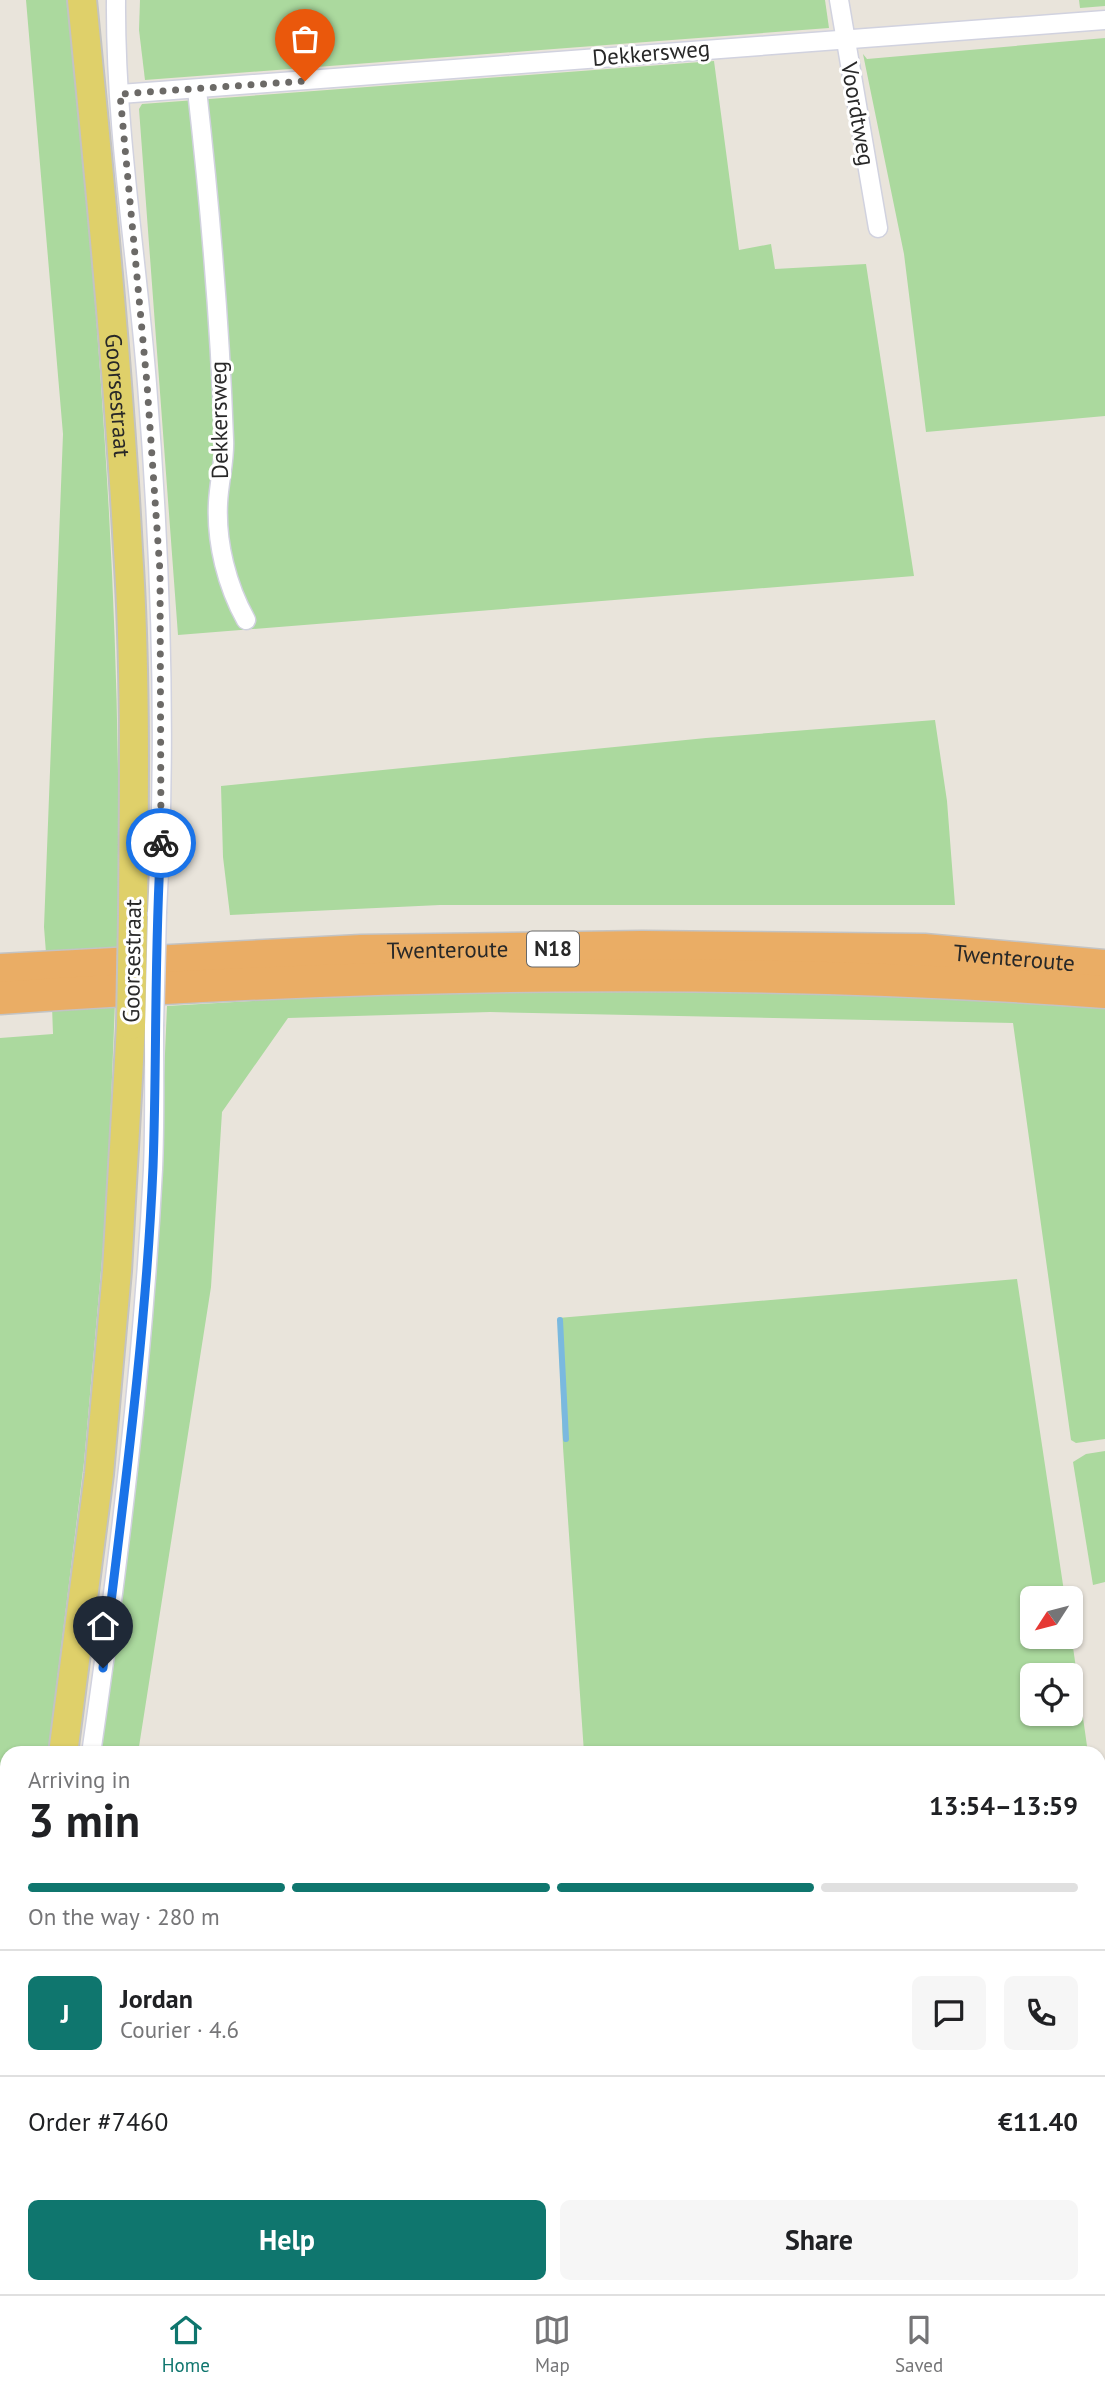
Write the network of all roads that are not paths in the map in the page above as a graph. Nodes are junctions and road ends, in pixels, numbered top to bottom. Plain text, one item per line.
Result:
1 (82, 0) edge
2 (116, 0) edge
3 (839, 0) edge
4 (1105, 20) edge
5 (845, 38) junction
6 (197, 90) junction
7 (120, 94) junction
8 (878, 228) dead end
9 (246, 620) dead end
10 (145, 914) junction
11 (1105, 966) edge
12 (0, 970) edge
13 (1105, 992) edge
14 (0, 998) edge
15 (142, 1025) junction
16 (64, 1746) edge
17 (92, 1746) edge

1 - 10 main road, Goorsestraat
2 - 7 street, Goorsestraat
3 - 5 street, Voordtweg
4 - 5 street, Dekkersweg
5 - 6 street, Dekkersweg
5 - 8 street, Voordtweg
6 - 7 street, Dekkersweg
6 - 9 street, Dekkersweg
7 - 10 street, Goorsestraat
10 - 15 main road, Goorsestraat, bridge
11 - 12 highway, Twenteroute / N18
13 - 14 highway, Twenteroute / N18
15 - 16 main road, Goorsestraat
15 - 17 street, Goorsestraat

